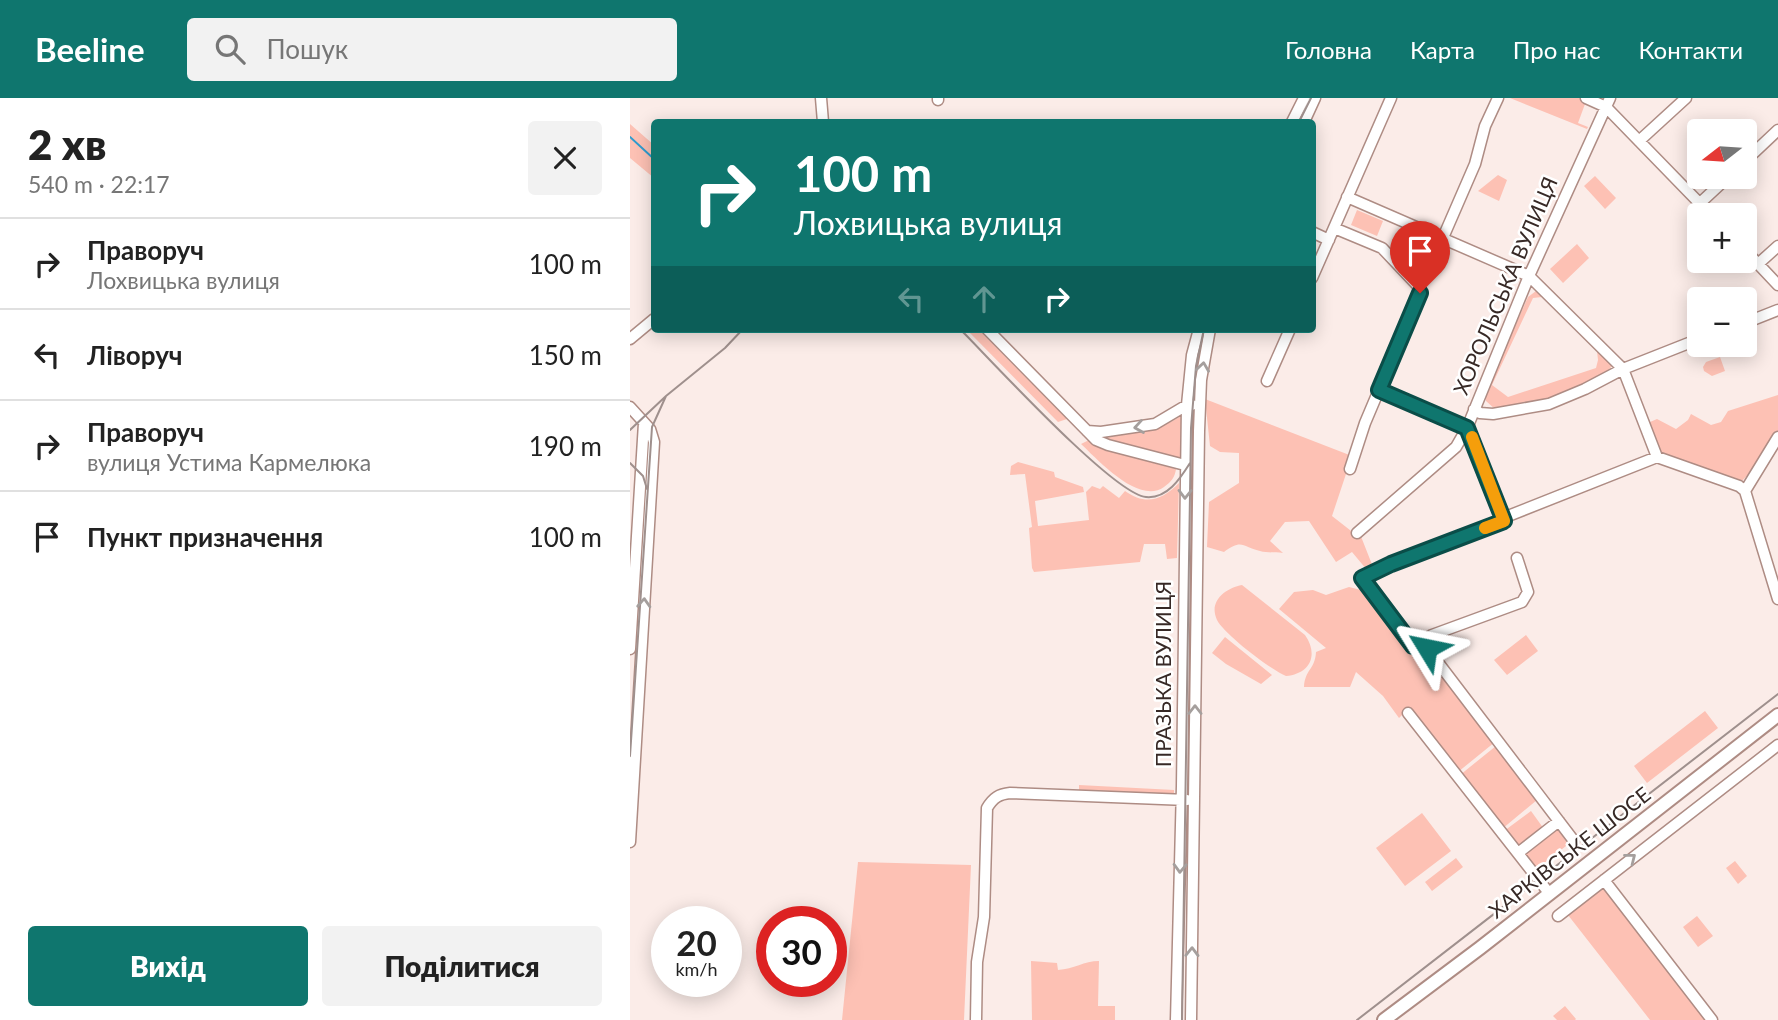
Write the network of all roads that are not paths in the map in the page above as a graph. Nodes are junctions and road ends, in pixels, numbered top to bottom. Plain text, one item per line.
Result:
1 (821, 98) edge
2 (1304, 98) edge
3 (1315, 98) edge
4 (1391, 98) edge
5 (1498, 98) edge
6 (1586, 98) edge
7 (1686, 98) edge
8 (1608, 103) edge
9 (823, 119) edge
10 (1294, 119) edge
11 (1305, 119) edge
12 (1778, 130) edge
13 (1639, 141) junction
14 (1757, 150) edge
15 (1715, 189) edge
16 (1347, 197) junction
17 (1698, 203) edge
18 (1700, 203) edge
19 (1334, 228) junction
20 (1316, 235) edge
21 (1329, 240) junction
22 (1442, 240) junction
23 (1778, 246) edge
24 (1758, 264) joint
25 (1316, 269) edge
26 (1529, 276) junction
27 (1778, 285) edge
28 (1778, 310) edge
29 (1757, 318) edge
30 (651, 322) edge
31 (991, 333) edge
32 (1198, 333) edge
33 (1209, 333) edge
34 (1288, 333) edge
35 (630, 340) edge
36 (1687, 345) edge
37 (1623, 369) junction
38 (1267, 381) dead end
39 (1379, 390) junction
40 (1187, 405) junction
41 (1200, 405) junction
42 (630, 407) edge
43 (1474, 409) junction
44 (644, 423) junction
45 (1467, 428) junction
46 (1087, 431) junction
47 (1778, 437) edge
48 (1657, 457) junction
49 (1185, 465) junction
50 (1350, 469) dead end
51 (1745, 491) junction
52 (1504, 520) junction
53 (1357, 533) dead end
54 (1196, 558) junction
55 (1517, 558) dead end
56 (1184, 559) junction
57 (1778, 599) edge
58 (1427, 648) junction
59 (630, 649) edge
60 (1408, 713) dead end
61 (1778, 715) edge
62 (1778, 745) edge
63 (1182, 800) junction
64 (1194, 800) junction
65 (1559, 821) junction
66 (1574, 841) dead end
67 (630, 842) edge
68 (1518, 853) junction
69 (1604, 880) junction
70 (1549, 893) junction
71 (1558, 916) dead end
72 (976, 1020) edge
73 (1176, 1020) edge
74 (1191, 1020) edge
75 (1384, 1020) edge
76 (1712, 1020) edge

1 - 9 street
2 - 10 street
3 - 11 street
4 - 16 street
5 - 22 street
6 - 8 street
7 - 13 street
8 - 13 street
8 - 26 street, ХОРОЛЬСЬКА ВУЛИЦЯ
12 - 14 street
13 - 17 street
15 - 18 street
16 - 19 street
16 - 22 street
19 - 21 street
19 - 39 street
20 - 21 street
21 - 25 street
22 - 26 street
23 - 24 street
24 - 27 street
26 - 37 street
26 - 43 street, ХОРОЛЬСЬКА ВУЛИЦЯ
28 - 29 street
30 - 35 street
31 - 46 street
32 - 40 street, ПРАЗЬКА ВУЛИЦЯ
41 -> 33 street, ПРАЗЬКА ВУЛИЦЯ
34 - 38 street
36 - 37 street
37 - 43 street
37 - 48 street
39 - 45 street
39 - 50 street
40 - 41 street
40 -> 46 street
40 - 49 street, ПРАЗЬКА ВУЛИЦЯ
41 - 54 street, ПРАЗЬКА ВУЛИЦЯ
42 - 44 street
43 - 45 street, ХОРОЛЬСЬКА ВУЛИЦЯ
44 - 59 street
67 -> 44 street
45 - 52 street
45 - 53 street, ХОРОЛЬСЬКА ВУЛИЦЯ
46 - 49 street
47 - 51 street
48 - 51 street
48 - 52 street
49 -> 56 street, ПРАЗЬКА ВУЛИЦЯ
51 - 57 street
52 - 58 street
54 - 56 street
64 -> 54 street, ПРАЗЬКА ВУЛИЦЯ
55 - 58 street
56 - 63 street, ПРАЗЬКА ВУЛИЦЯ
58 - 65 street
60 - 68 street
61 - 70 main road, ХАРКІВСЬКЕ ШОСЕ
69 -> 62 street, ХАРКІВСЬКЕ ШОСЕ
63 - 64 street
63 - 72 street
63 -> 73 street, ПРАЗЬКА ВУЛИЦЯ
74 -> 64 street, ПРАЗЬКА ВУЛИЦЯ
65 - 66 street
65 - 68 street
68 - 70 street
69 - 71 street, ХАРКІВСЬКЕ ШОСЕ
69 - 76 street
70 - 75 main road, ХАРКІВСЬКЕ ШОСЕ

